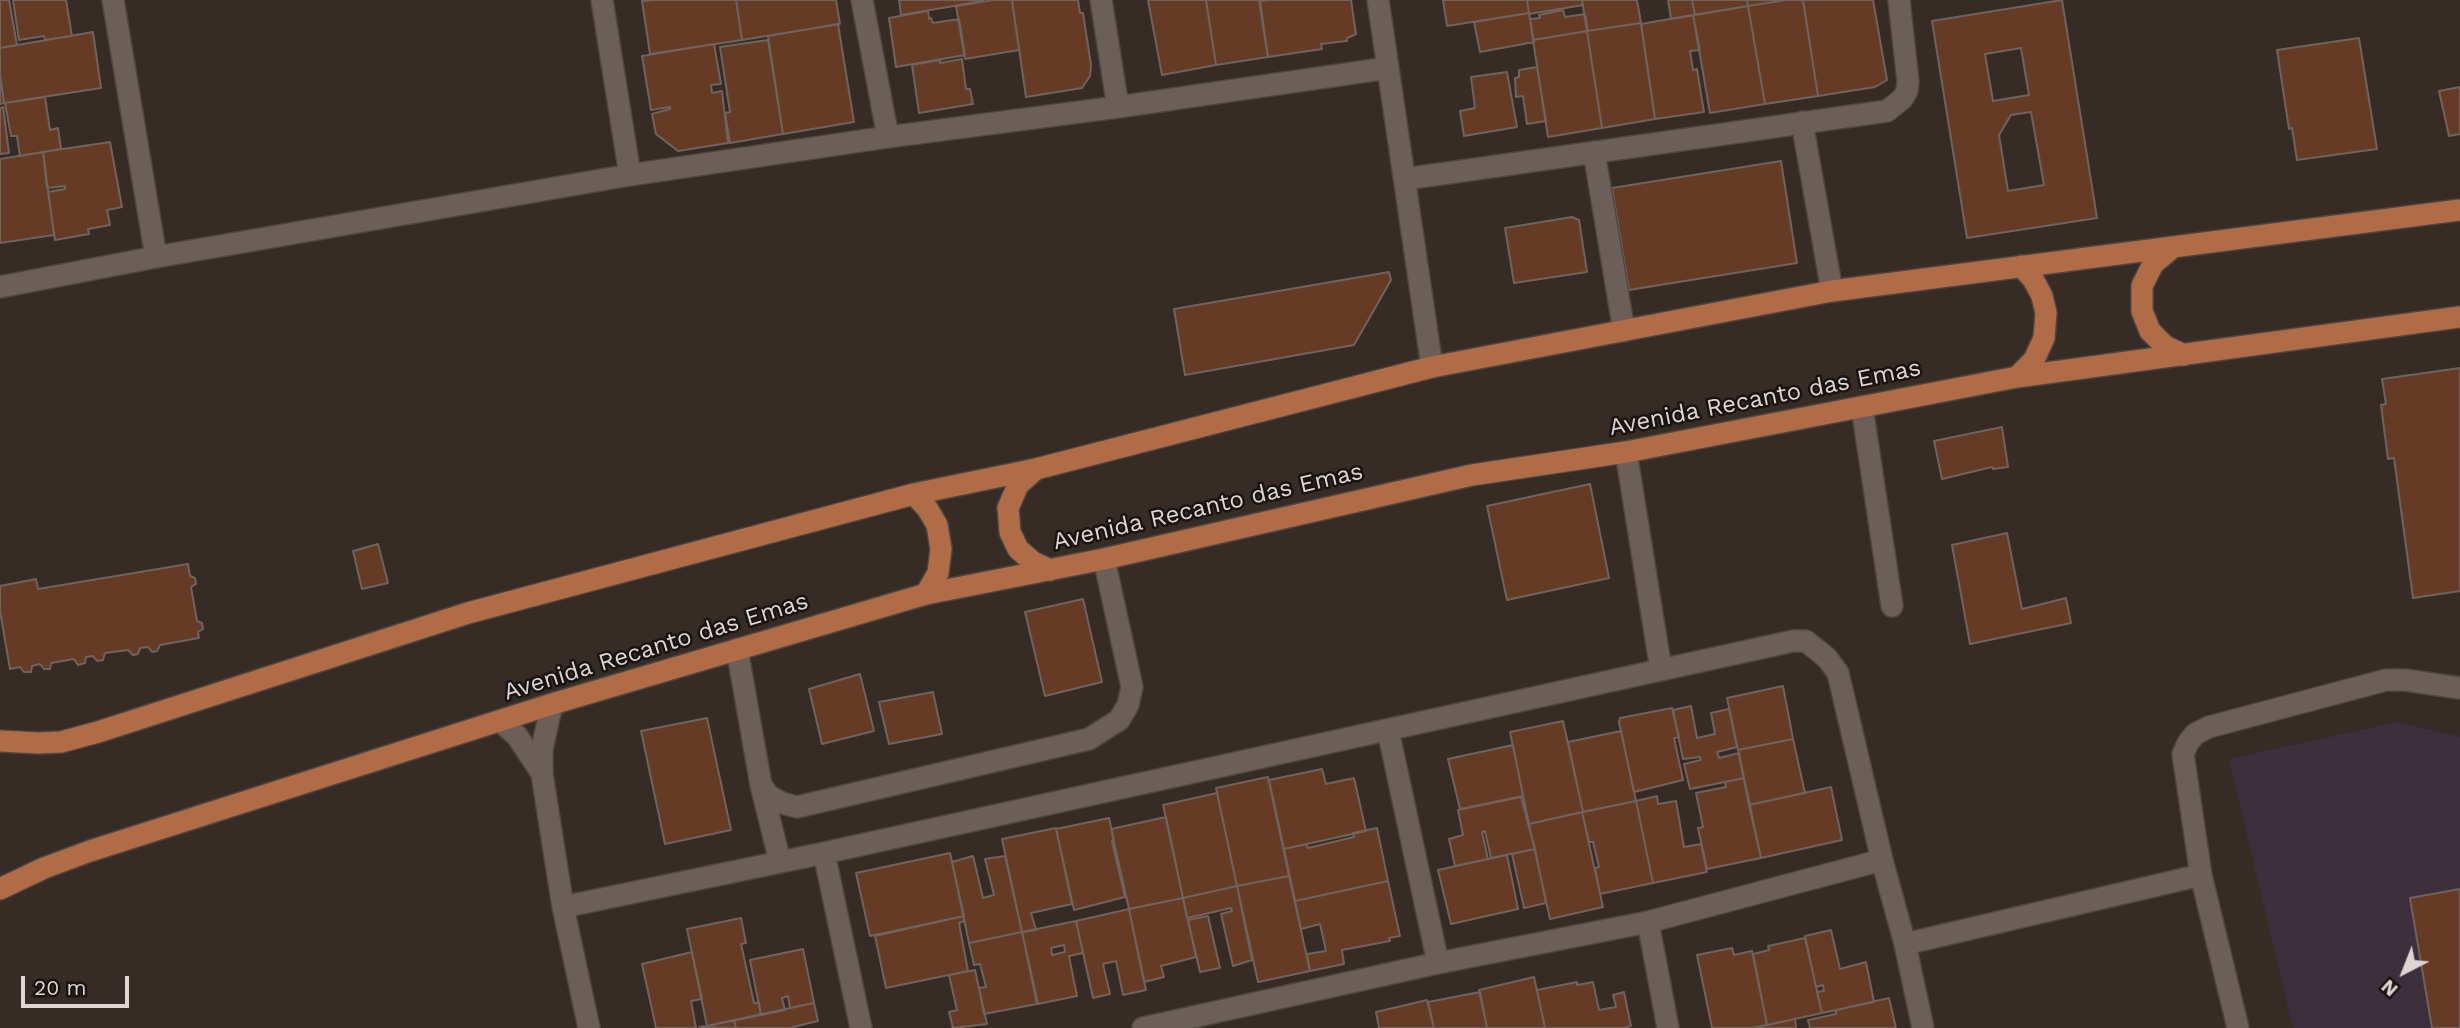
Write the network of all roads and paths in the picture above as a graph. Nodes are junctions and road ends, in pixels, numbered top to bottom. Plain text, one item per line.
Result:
1 (602, 0) edge
2 (862, 0) edge
3 (1101, 0) edge
4 (1378, 0) edge
5 (1899, 0) edge
6 (118, 1) edge
7 (1388, 68) junction
8 (1118, 107) junction
9 (1802, 122) junction
10 (888, 136) junction
11 (1594, 152) junction
12 (630, 175) junction
13 (1405, 179) junction
14 (2460, 210) edge
15 (2172, 248) junction
16 (156, 257) junction
17 (2021, 266) junction
18 (0, 287) edge
19 (1832, 291) junction
20 (2460, 317) edge
21 (1624, 331) junction
22 (2184, 355) junction
23 (1432, 367) junction
24 (2017, 377) junction
25 (1862, 407) junction
26 (1626, 452) junction
27 (1036, 469) junction
28 (914, 494) junction
29 (1104, 559) junction
30 (1050, 570) junction
31 (926, 594) junction
32 (1892, 606) dead end
33 (737, 649) junction
34 (1661, 670) junction
35 (2460, 688) edge
36 (552, 704) junction
37 (500, 721) junction
38 (1388, 730) junction
39 (0, 741) edge
40 (542, 774) junction
41 (761, 785) junction
42 (824, 853) junction
43 (1882, 859) junction
44 (780, 862) junction
45 (2201, 876) junction
46 (0, 889) edge
47 (564, 906) junction
48 (1648, 922) junction
49 (1905, 944) junction
50 (1438, 963) junction
51 (589, 1028) edge
52 (861, 1028) edge
53 (1143, 1028) edge
54 (1668, 1028) edge
55 (1923, 1028) edge
56 (2238, 1028) edge

1 - 12 street
2 - 10 street
3 - 8 street
4 - 7 street
5 - 9 street
6 - 16 street
7 - 8 street
7 - 13 street
8 - 10 street
9 - 11 street
9 - 19 street
10 - 12 street
11 - 13 street
11 - 21 street
12 - 16 street
13 - 23 street
14 - 15 main road
15 - 17 main road
15 - 22 main road
16 - 18 street
17 - 19 main road
17 - 24 main road
19 - 21 main road
20 - 22 main road, Avenida Recanto das Emas
21 - 23 main road
22 - 24 main road, Avenida Recanto das Emas
23 - 27 main road
24 - 25 main road, Avenida Recanto das Emas
25 - 26 main road, Avenida Recanto das Emas
25 - 32 street
26 - 29 main road, Avenida Recanto das Emas
26 - 34 street
27 - 28 main road
27 - 30 main road
28 - 31 main road
28 - 39 main road
29 - 30 main road, Avenida Recanto das Emas
29 - 41 street
30 - 31 main road, Avenida Recanto das Emas
31 - 33 main road, Avenida Recanto das Emas
33 - 36 main road, Avenida Recanto das Emas
33 - 41 street
34 - 38 street
34 - 43 street
35 - 45 street
36 - 37 main road, Avenida Recanto das Emas
36 - 40 street
37 - 40 street
37 - 46 main road, Avenida Recanto das Emas
38 - 42 street
38 - 50 street
40 - 47 street
41 - 44 street
42 - 44 street
42 - 52 street
43 - 48 street
43 - 49 street
44 - 47 street
45 - 49 street
45 - 56 street
47 - 51 street
48 - 50 street
48 - 54 street
49 - 55 street
50 - 53 street

